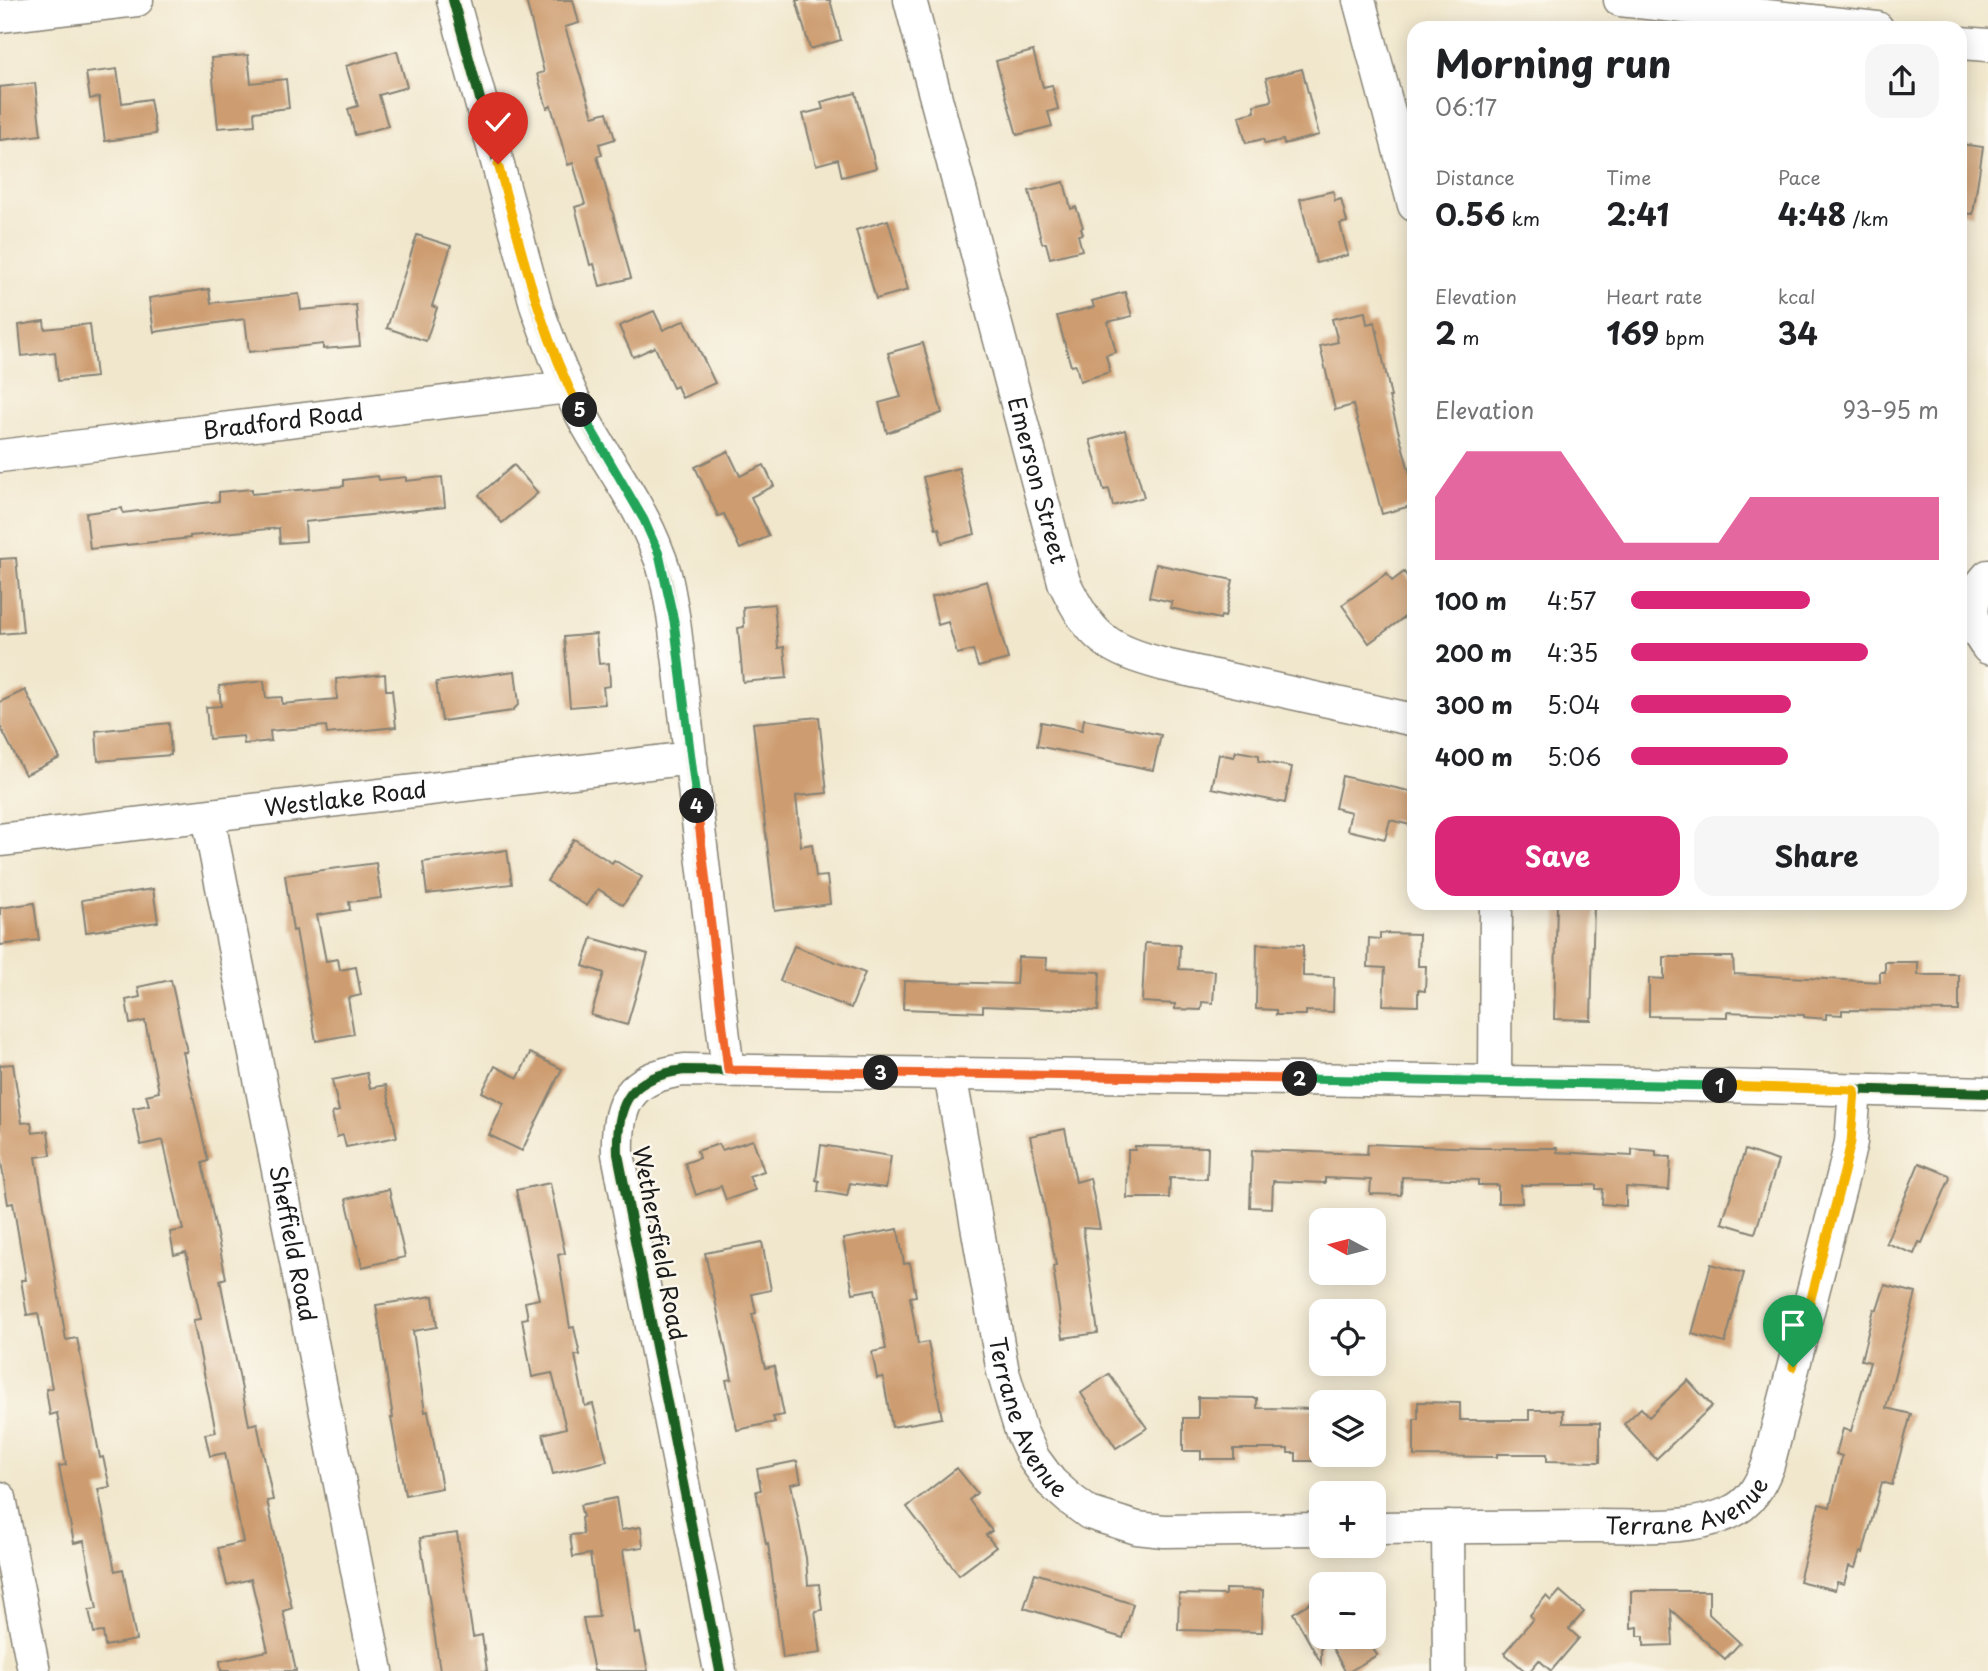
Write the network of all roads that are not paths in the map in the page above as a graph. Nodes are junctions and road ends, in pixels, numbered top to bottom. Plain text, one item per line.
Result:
1 (137, 0) edge
2 (453, 0) edge
3 (910, 0) edge
4 (1359, 0) edge
5 (1620, 0) edge
6 (1834, 11) edge
7 (0, 16) edge
8 (1859, 21) edge
9 (1967, 44) edge
10 (1988, 45) edge
11 (1407, 179) edge
12 (568, 387) junction
13 (0, 456) edge
14 (1988, 576) edge
15 (1988, 648) edge
16 (1407, 718) edge
17 (691, 758) junction
18 (208, 816) junction
19 (0, 840) edge
20 (1496, 910) edge
21 (728, 1070) junction
22 (950, 1074) junction
23 (1495, 1082) junction
24 (1855, 1090) junction
25 (1988, 1093) edge
26 (0, 1499) edge
27 (1448, 1527) junction
28 (1386, 1528) edge
29 (1309, 1529) edge
30 (34, 1671) edge
31 (377, 1671) edge
32 (720, 1671) edge
33 (1449, 1671) edge

1 - 7 street
2 - 12 street
3 - 16 street, Emerson Street
4 - 11 street
5 - 6 street
6 - 8 street
9 - 10 street
12 - 13 street, Bradford Road
12 - 17 street
14 - 15 street
17 - 18 street, Westlake Road
17 - 21 street
18 - 19 street, Westlake Road
18 - 31 street, Sheffield Road
20 - 23 street
21 - 22 street, Wethersfield Road
21 - 32 street, Wethersfield Road
22 - 23 street, Wethersfield Road
22 - 29 street, Terrane Avenue
23 - 24 street, Wethersfield Road
24 - 25 street, Wethersfield Road
24 - 27 street, Terrane Avenue
26 - 30 street
27 - 28 street, Terrane Avenue
27 - 33 street

